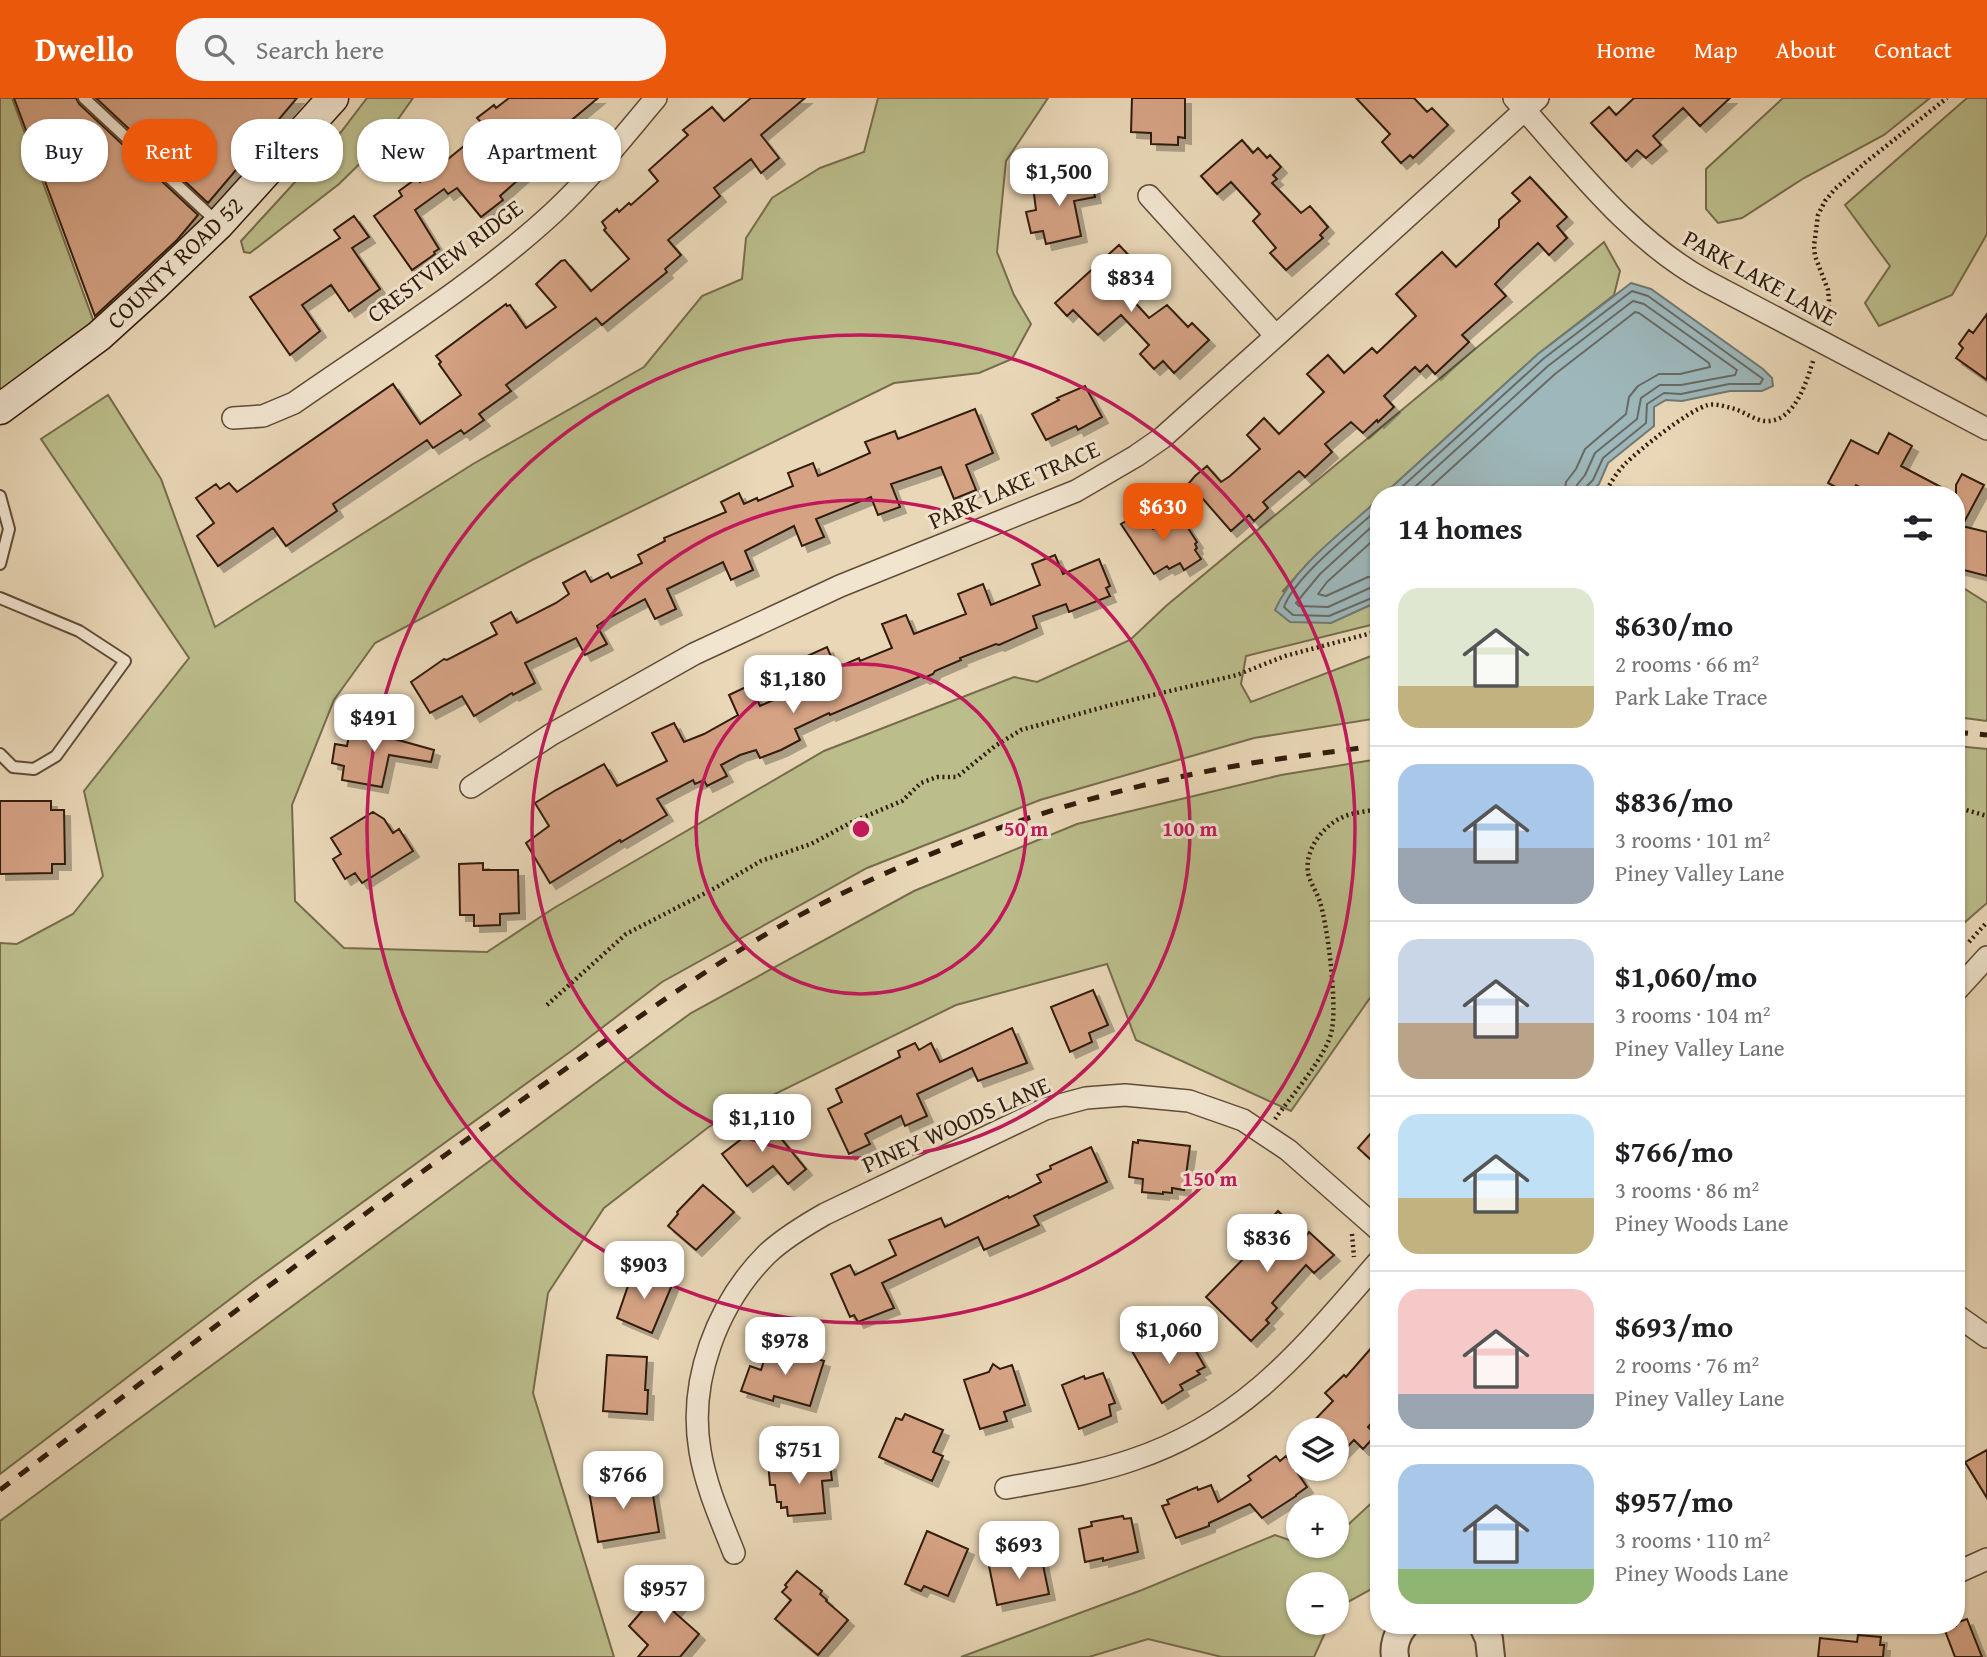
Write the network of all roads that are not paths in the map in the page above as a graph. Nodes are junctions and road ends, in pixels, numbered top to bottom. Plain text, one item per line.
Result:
1 (84, 98) edge
2 (333, 98) edge
3 (656, 98) edge
4 (1526, 102) edge
5 (1149, 196) dead end
6 (219, 224) junction
7 (1276, 336) junction
8 (0, 409) edge
9 (233, 418) dead end
10 (1987, 429) edge
11 (0, 496) edge
12 (0, 564) edge
13 (0, 598) edge
14 (0, 754) edge
15 (471, 787) dead end
16 (1987, 957) edge
17 (1965, 980) edge
18 (1370, 1222) edge
19 (1370, 1271) edge
20 (1965, 1321) edge
21 (1987, 1336) edge
22 (1006, 1488) dead end
23 (734, 1553) dead end
24 (1987, 1559) edge
25 (1965, 1569) edge
26 (1398, 1634) edge
27 (1487, 1634) edge
28 (1492, 1656) edge
29 (1395, 1657) edge

1 - 6 lane
2 - 6 main road, COUNTY ROAD 52
3 - 9 street, CRESTVIEW RIDGE
4 - 7 street, PARK LAKE TRACE
4 - 10 street, PARK LAKE LANE
5 - 7 street
6 - 8 main road, COUNTY ROAD 52
7 - 15 street, PARK LAKE TRACE
11 - 12 lane
13 - 14 lane
16 - 17 street
18 - 23 street, PINEY WOODS LANE
19 - 22 street
20 - 21 street
24 - 25 street
26 - 29 street
27 - 28 street

